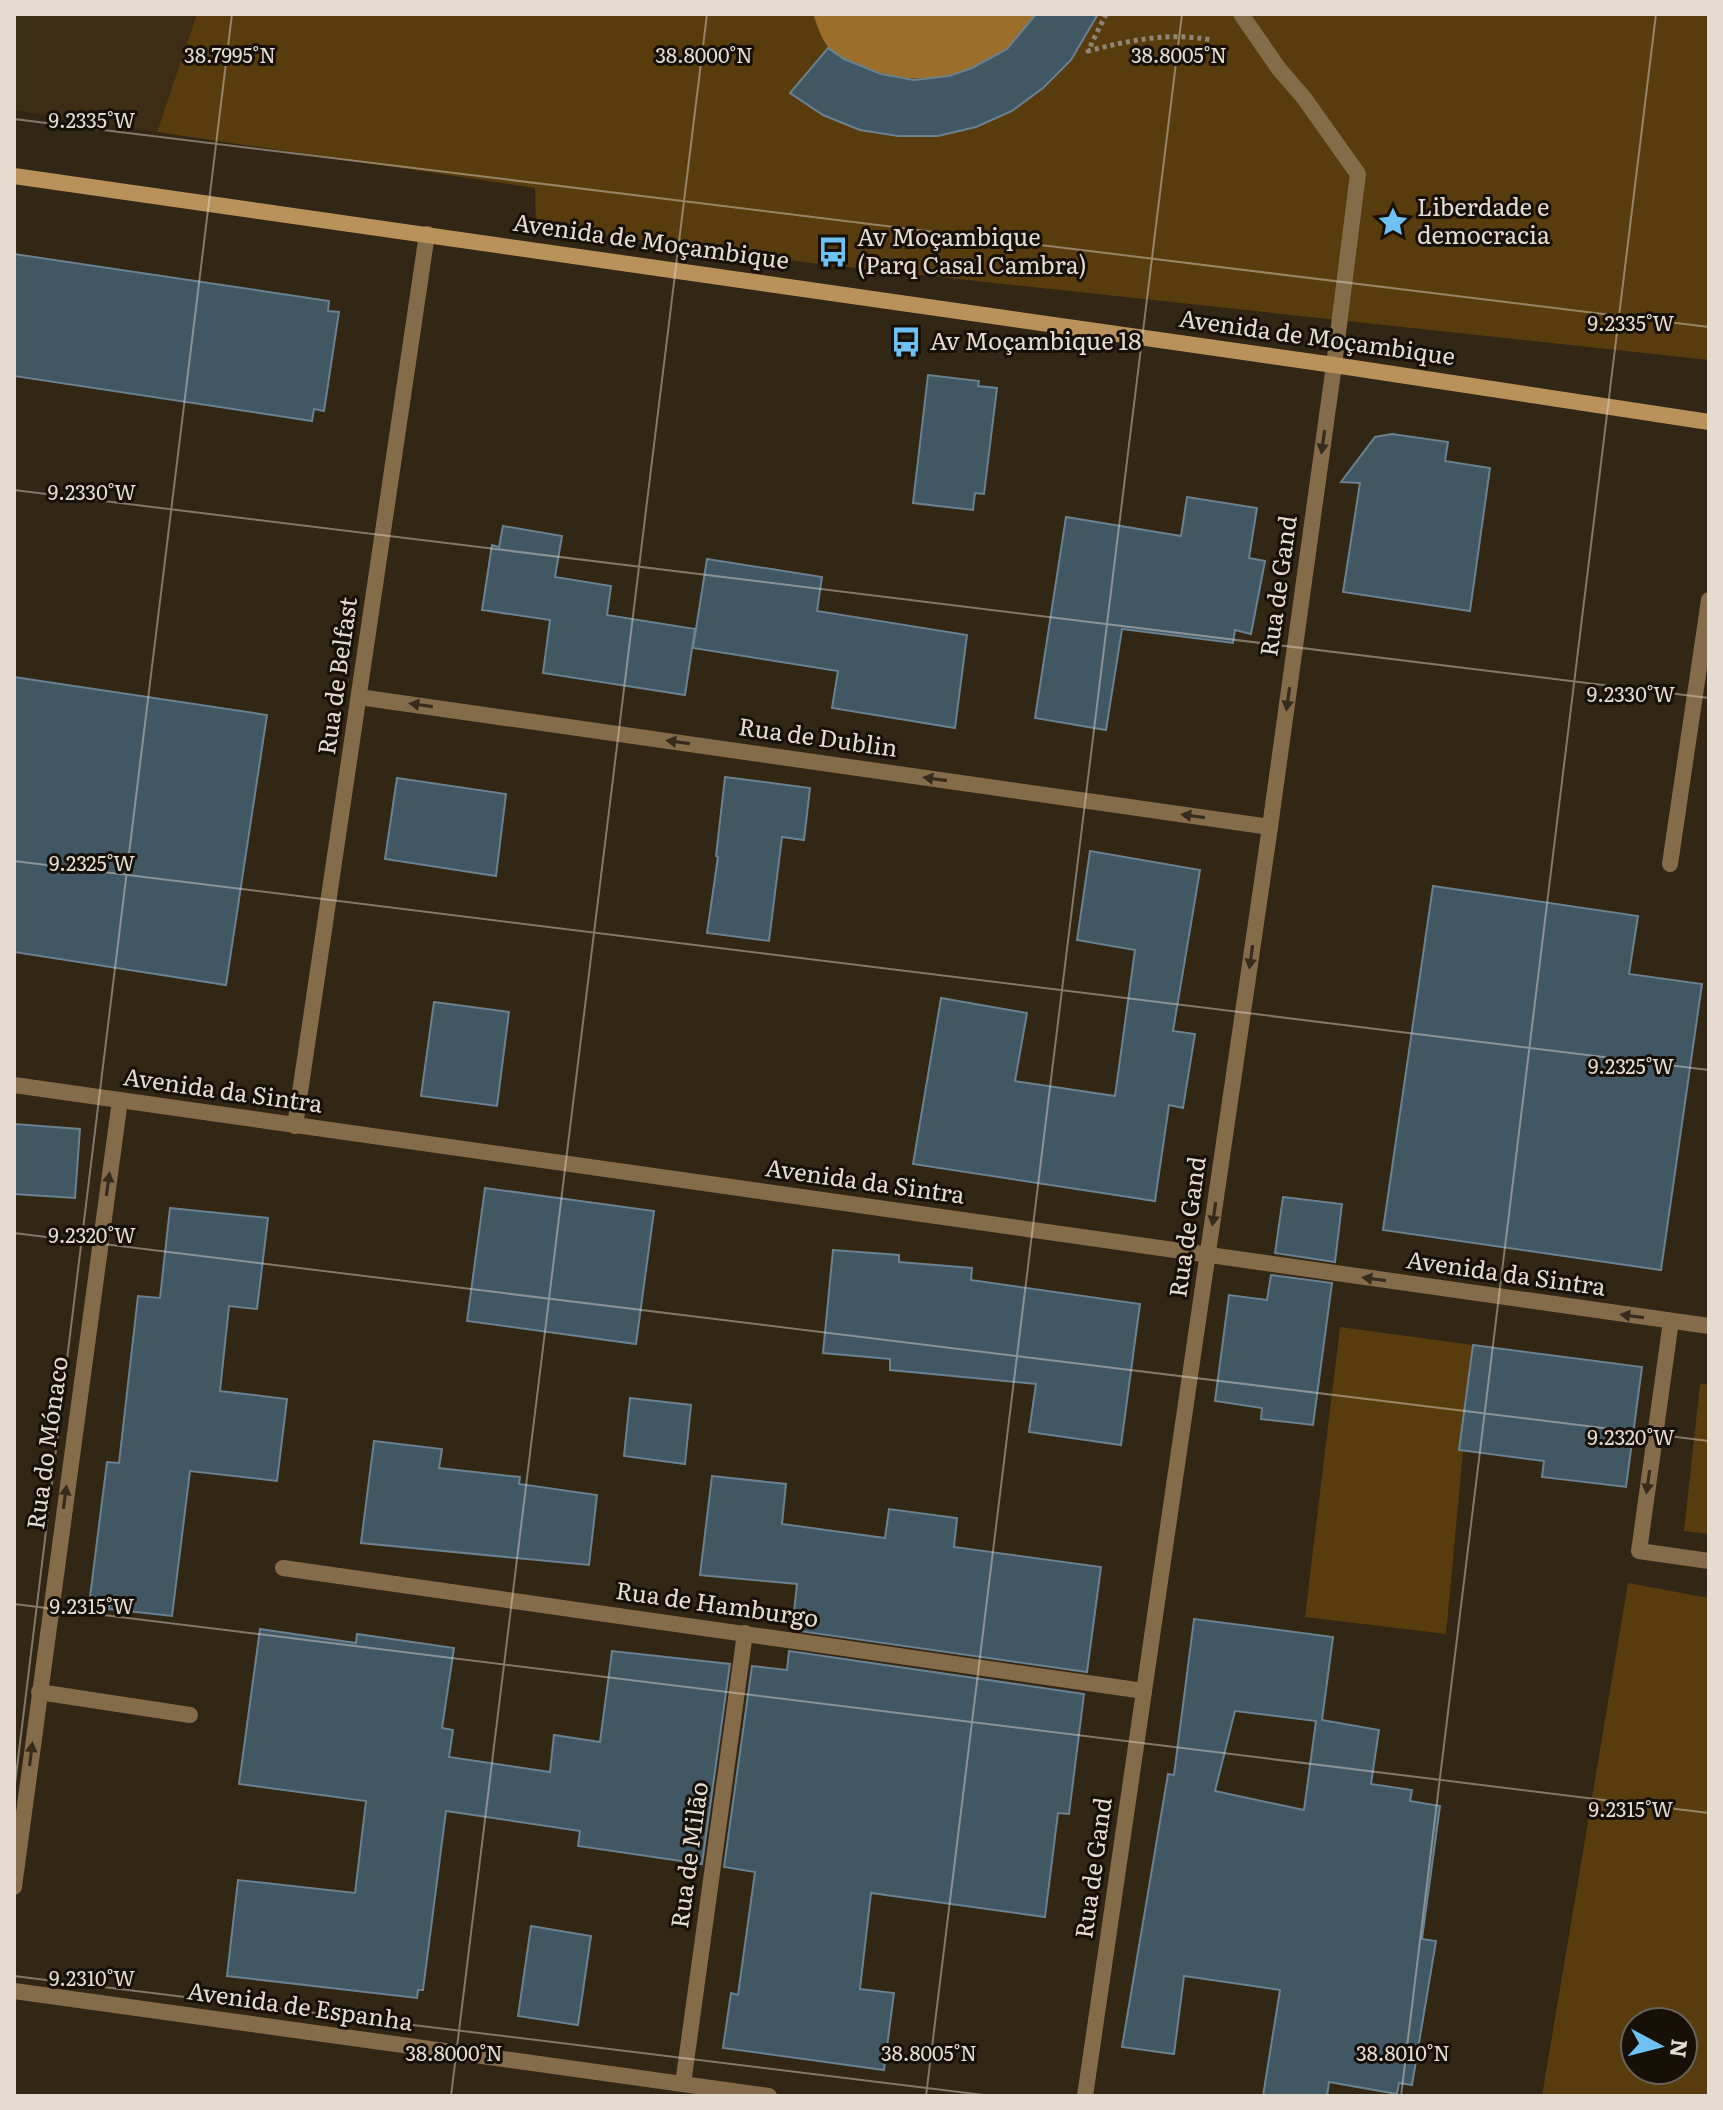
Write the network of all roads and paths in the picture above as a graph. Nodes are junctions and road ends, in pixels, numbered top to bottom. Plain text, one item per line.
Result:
1 (1106, 14) edge
2 (1241, 14) edge
3 (1257, 39) junction
4 (14, 176) edge
5 (427, 234) junction
6 (1334, 365) junction
7 (1709, 422) edge
8 (1709, 600) edge
9 (359, 697) junction
10 (1270, 827) junction
11 (1670, 864) dead end
12 (14, 1085) edge
13 (120, 1100) junction
14 (295, 1126) junction
15 (1208, 1255) junction
16 (1671, 1321) junction
17 (1709, 1326) edge
18 (1709, 1561) edge
19 (283, 1568) dead end
20 (745, 1633) junction
21 (1144, 1691) junction
22 (39, 1692) junction
23 (190, 1715) dead end
24 (14, 1887) edge
25 (14, 1991) edge
26 (683, 2084) junction
27 (651, 2088) edge
28 (769, 2096) edge
29 (1085, 2096) edge

1 - 3 path
2 - 3 street, Rua de Gand
3 - 6 street, Rua de Gand
4 - 5 street, Avenida de Moçambique
5 - 6 street, Avenida de Moçambique
5 - 9 street, Rua de Belfast
6 - 7 street, Avenida de Moçambique
6 -> 10 street, Rua de Gand
8 - 11 street
10 -> 9 street, Rua de Dublin
9 - 14 street, Rua de Belfast
10 -> 15 street, Rua de Gand
12 - 13 street, Avenida da Sintra
13 - 14 street, Avenida da Sintra
22 -> 13 street, Rua do Mónaco
14 - 15 street, Avenida da Sintra
16 -> 15 street, Avenida da Sintra
15 - 21 street, Rua de Gand
16 - 17 street, Avenida da Sintra
16 -> 18 street
19 - 20 street, Rua de Hamburgo
20 - 21 street, Rua de Hamburgo
20 - 26 street, Rua de Milão
21 - 29 street, Rua de Gand
22 - 23 street
24 -> 22 street, Rua do Mónaco
25 - 27 street, Avenida de Espanha
26 - 27 street, Avenida de Espanha
26 - 28 street, Avenida de Espanha

